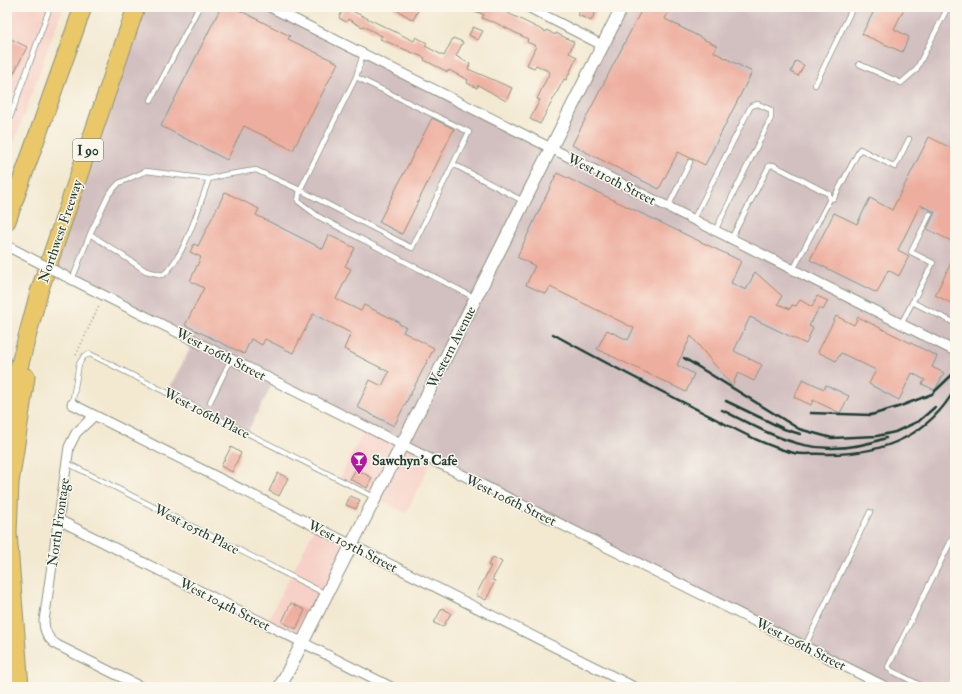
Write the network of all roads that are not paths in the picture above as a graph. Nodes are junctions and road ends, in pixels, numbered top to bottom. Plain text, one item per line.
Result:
1 (50, 7) edge
2 (83, 7) edge
3 (136, 7) edge
4 (200, 7) edge
5 (270, 7) edge
6 (528, 7) edge
7 (622, 7) edge
8 (853, 7) edge
9 (948, 7) edge
10 (602, 45) junction
11 (363, 54) junction
12 (859, 64) dead end
13 (356, 76) junction
14 (815, 85) dead end
15 (151, 100) dead end
16 (7, 126) edge
17 (909, 139) dead end
18 (552, 149) junction
19 (690, 162) dead end
20 (453, 164) junction
21 (209, 179) junction
22 (300, 190) junction
23 (830, 199) junction
24 (525, 202) junction
25 (668, 207) junction
26 (930, 214) dead end
27 (693, 220) junction
28 (7, 222) edge
29 (715, 231) junction
30 (90, 234) junction
31 (731, 239) junction
32 (7, 246) edge
33 (793, 270) junction
34 (68, 278) junction
35 (39, 292) junction
36 (476, 298) junction
37 (912, 302) junction
38 (955, 323) edge
39 (901, 324) junction
40 (955, 351) edge
41 (231, 359) junction
42 (210, 402) dead end
43 (72, 404) joint
44 (7, 412) edge
45 (94, 416) junction
46 (402, 445) junction
47 (955, 461) edge
48 (67, 464) junction
49 (955, 478) edge
50 (376, 498) junction
51 (870, 512) dead end
52 (59, 520) junction
53 (955, 533) edge
54 (352, 546) junction
55 (327, 594) junction
56 (302, 643) junction
57 (805, 646) junction
58 (20, 687) edge
59 (141, 687) edge
60 (280, 687) edge
61 (391, 687) edge
62 (634, 687) edge
63 (886, 687) edge
64 (924, 687) edge

1 - 16 lane
2 - 28 highway
3 - 35 highway, Northwest Freeway / I 90
4 - 15 lane
5 - 11 street, West 110th Street
6 - 10 street
7 - 10 street, Western Avenue
8 - 14 lane
9 - 12 lane
10 - 18 street, Western Avenue
11 - 13 lane
11 - 18 street, West 110th Street
13 - 20 lane
13 - 22 lane
17 - 23 lane
18 - 24 street, Western Avenue
18 - 25 street, West 110th Street
19 - 25 lane
20 - 22 lane
20 - 24 lane
21 - 22 lane
21 - 30 lane
21 - 30 lane
22 - 36 lane
23 - 31 lane
23 - 33 lane
24 - 36 street, Western Avenue
25 - 27 street, West 110th Street
26 - 37 lane
27 - 29 street, West 110th Street
27 - 29 lane
29 - 31 street, West 110th Street
30 - 34 lane
31 - 33 street, West 110th Street
32 - 34 street, West 106th Street, bridge
33 - 39 street, West 110th Street
34 - 41 street, West 106th Street
35 - 44 highway, Northwest Freeway / I 90
35 - 58 highway
36 - 46 street, Western Avenue
37 - 38 lane
37 - 39 lane
39 - 40 street, West 110th Street
41 - 42 lane
41 - 46 street, West 106th Street
43 - 45 street, West 105th Street
43 - 50 lane, West 106th Place
45 - 48 street, North Frontage
45 - 54 street, West 105th Street
46 - 50 street, Western Avenue
46 - 57 street, West 106th Street
47 - 49 lane
48 - 52 street, North Frontage
48 - 55 lane, West 105th Place
50 - 54 street, Western Avenue
51 - 57 lane
52 - 56 street, West 104th Street
52 - 59 street, North Frontage
53 - 64 lane
54 - 55 street, Western Avenue
54 - 62 street, West 105th Street
55 - 56 street, Western Avenue
56 - 60 street, Western Avenue
56 - 61 street, West 104th Street
57 - 63 street, West 106th Street

